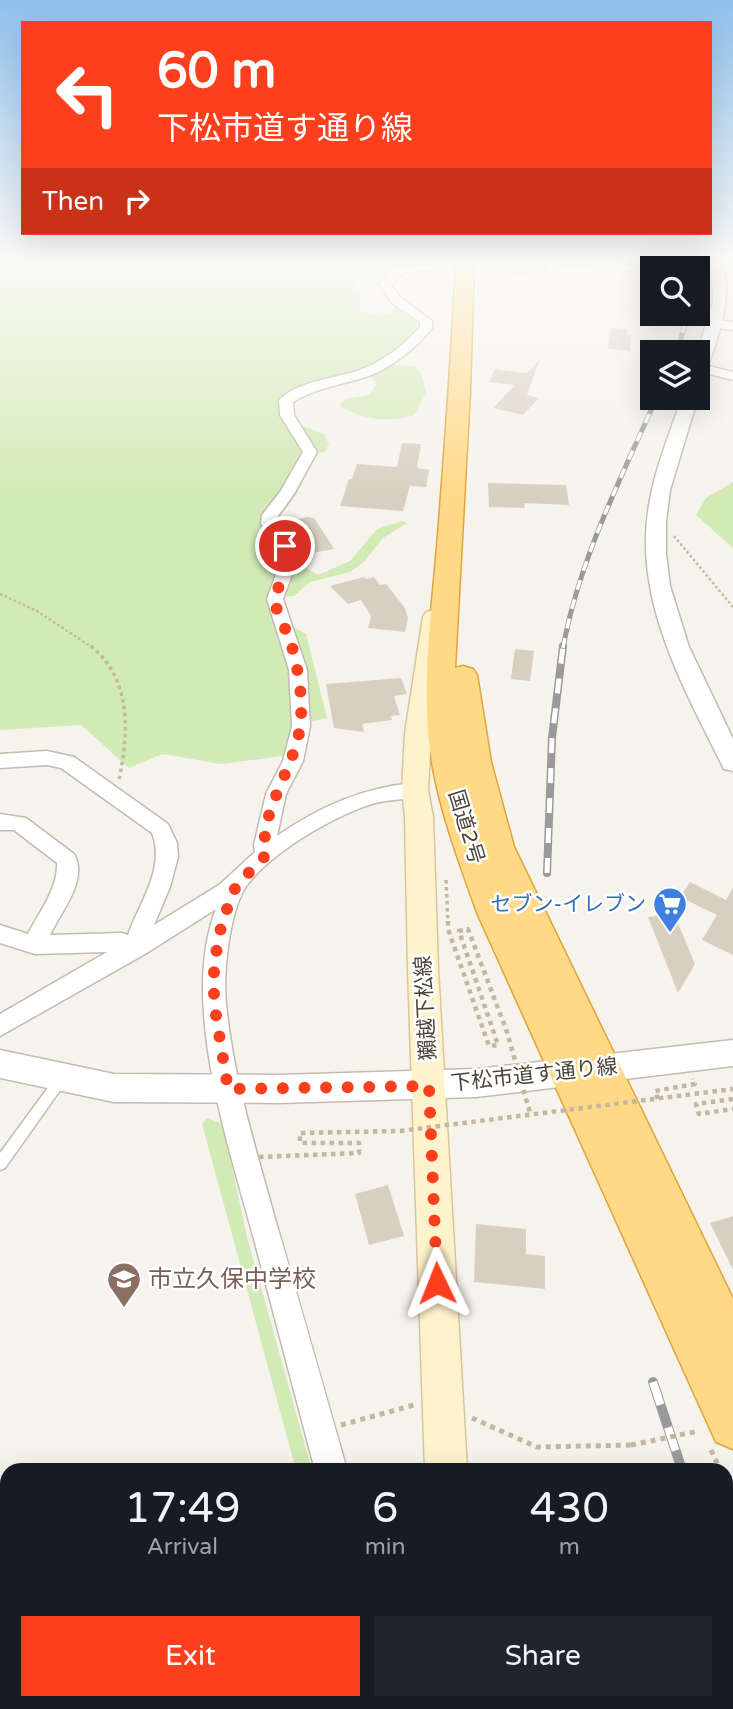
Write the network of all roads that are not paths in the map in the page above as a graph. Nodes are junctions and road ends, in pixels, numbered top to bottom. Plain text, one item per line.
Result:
1 (415, 340) edge
2 (462, 340) edge
3 (477, 340) edge
4 (710, 372) edge
5 (733, 376) edge
6 (686, 410) edge
7 (449, 550) junction
8 (0, 761) edge
9 (733, 763) edge
10 (415, 790) junction
11 (0, 822) edge
12 (266, 855) junction
13 (236, 886) junction
14 (0, 934) edge
15 (35, 945) junction
16 (137, 948) junction
17 (0, 1026) edge
18 (733, 1053) edge
19 (0, 1064) edge
20 (600, 1068) junction
21 (568, 1072) junction
22 (62, 1078) junction
23 (429, 1086) junction
24 (228, 1089) junction
25 (0, 1164) edge
26 (733, 1349) edge
27 (733, 1425) edge
28 (329, 1463) edge
29 (446, 1463) edge

1 - 12 street
2 - 7 highway, 国道2号
3 - 20 highway, 国道2号
4 - 5 street
6 - 9 street
7 - 10 main road, 獺越下松線
7 - 21 highway, 国道2号
8 - 16 street
10 - 12 street
10 - 23 main road, 獺越下松線
11 - 15 street
12 - 13 street
13 - 16 street
13 - 24 street
14 - 15 street
15 - 16 street
16 - 17 street
18 - 20 street, 下松市道す通り線
19 - 22 street, 下松市道す通り線
20 - 21 street, 下松市道す通り線
20 - 26 highway, 国道2号
21 - 23 street, 下松市道す通り線
21 - 27 highway, 国道2号
22 - 24 street, 下松市道す通り線
22 - 25 lane
23 - 24 street, 下松市道す通り線
23 - 29 main road, 獺越下松線
24 - 28 street

